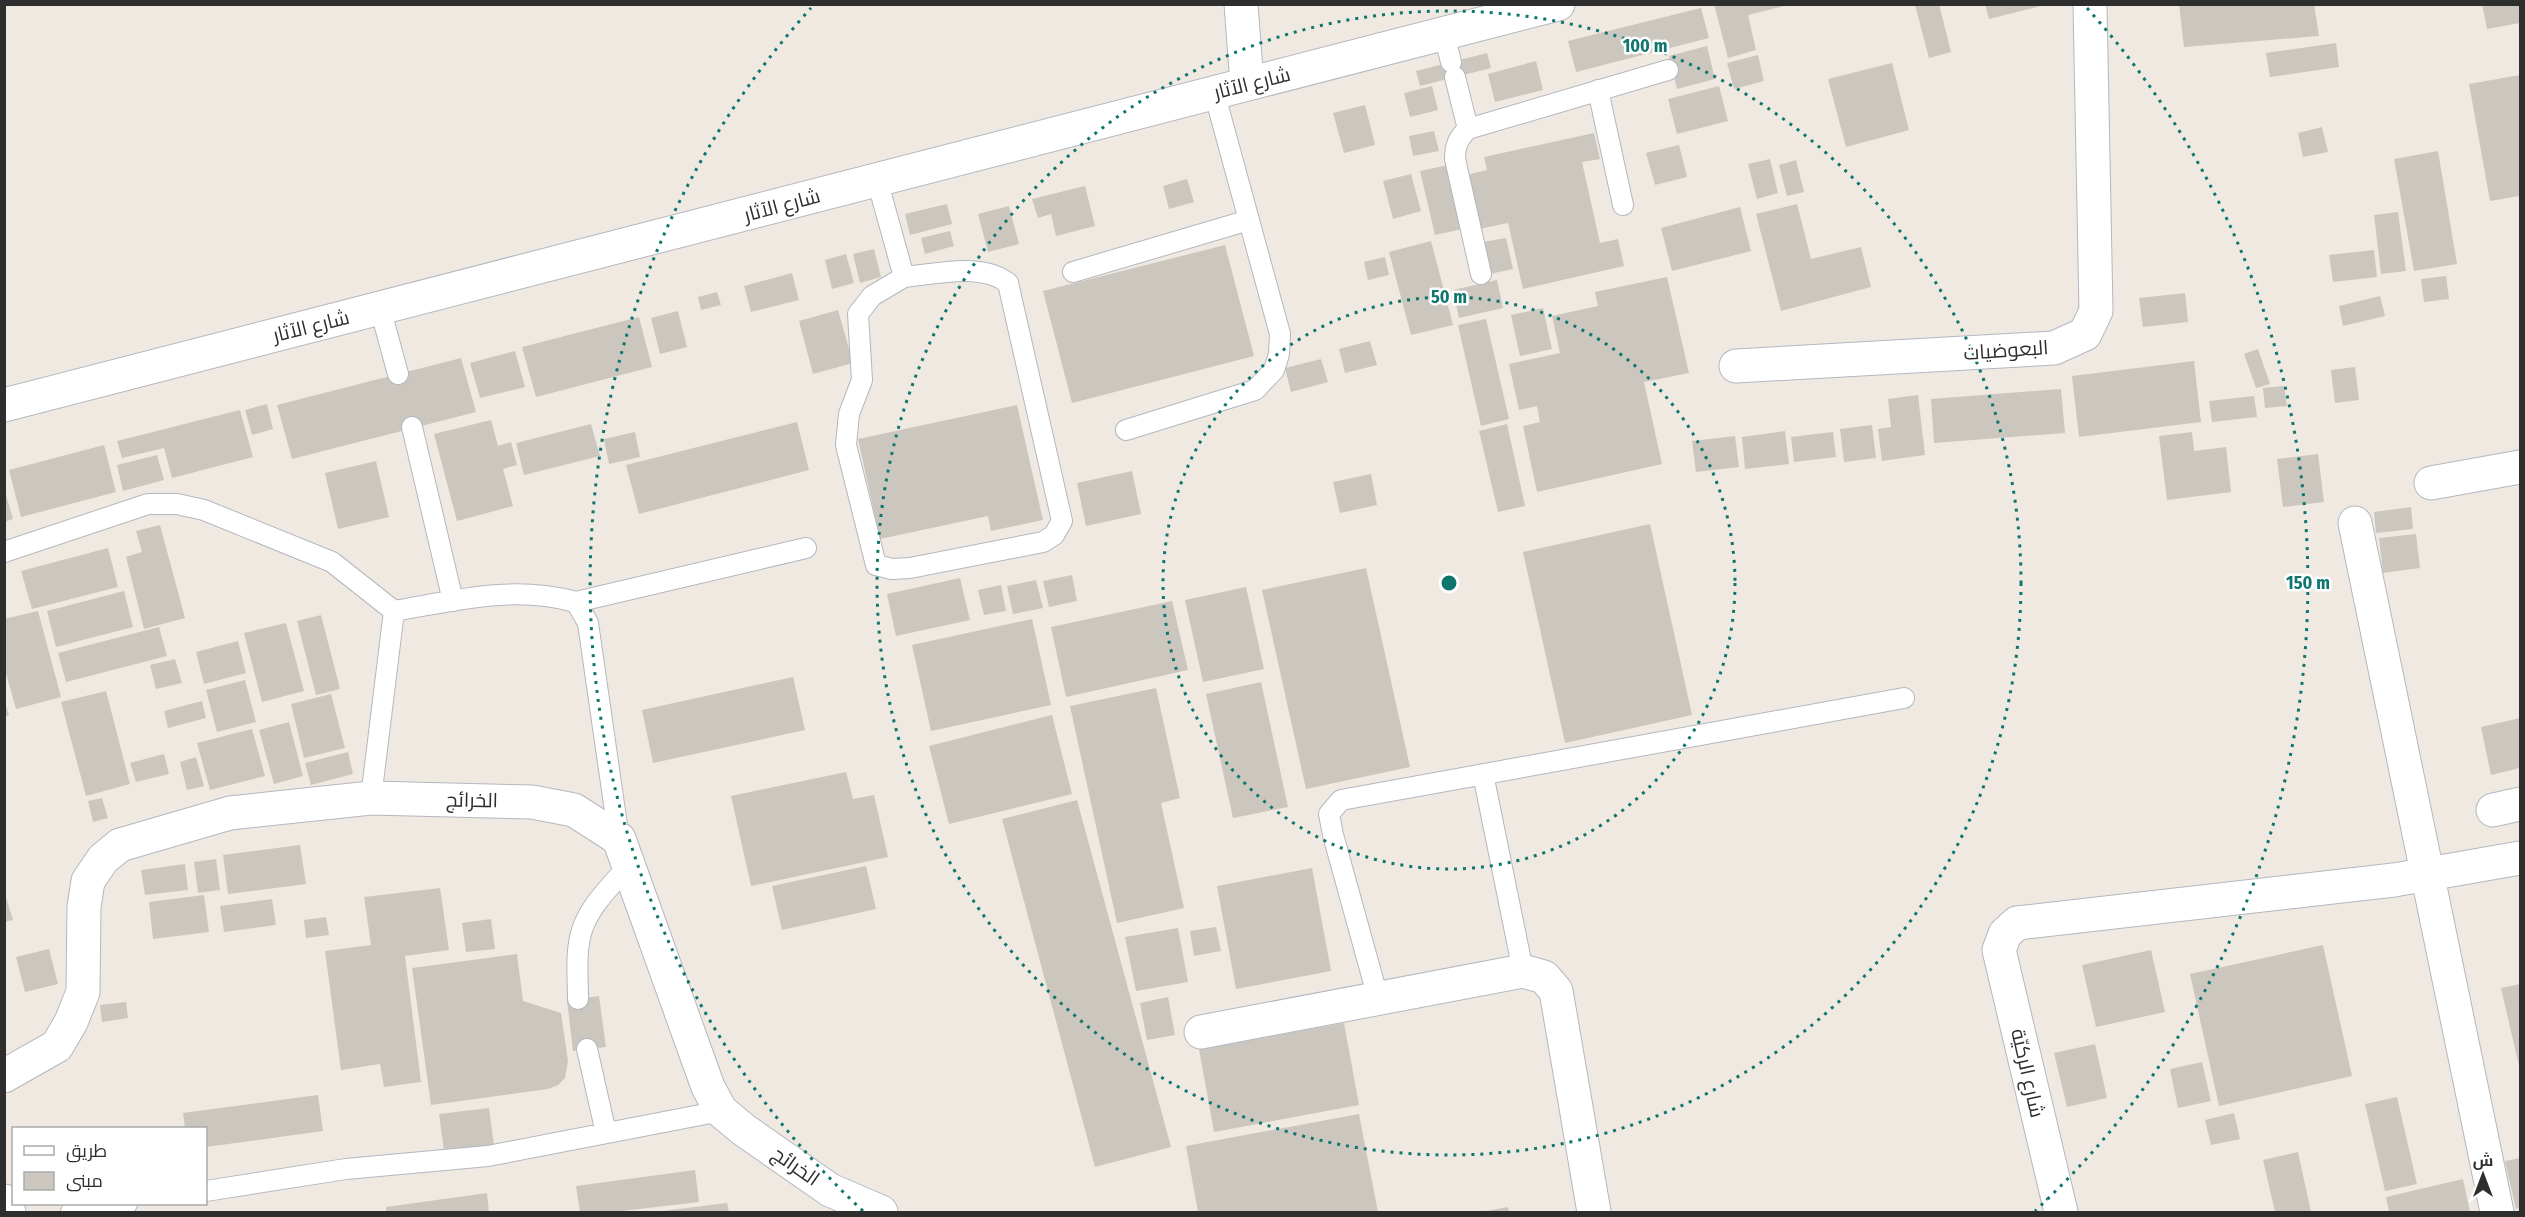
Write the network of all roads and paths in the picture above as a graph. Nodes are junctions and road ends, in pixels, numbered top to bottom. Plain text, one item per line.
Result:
1 (1241, 4) edge
2 (1558, 4) edge
3 (2090, 4) edge
4 (1450, 58) junction
5 (1668, 70) dead end
6 (1247, 84) junction
7 (1598, 90) junction
8 (1214, 92) junction
9 (1468, 129) junction
10 (877, 180) junction
11 (1623, 206) dead end
12 (1249, 220) junction
13 (1073, 272) dead end
14 (1481, 274) dead end
15 (904, 276) junction
16 (381, 308) junction
17 (1736, 366) dead end
18 (398, 374) dead end
19 (4, 405) edge
20 (412, 427) dead end
21 (1126, 430) dead end
22 (2520, 467) edge
23 (2431, 483) dead end
24 (2355, 523) dead end
25 (806, 548) dead end
26 (4, 552) edge
27 (453, 600) junction
28 (576, 602) junction
29 (394, 611) junction
30 (1905, 698) dead end
31 (1483, 774) junction
32 (371, 798) junction
33 (623, 852) junction
34 (2520, 858) edge
35 (2426, 875) junction
36 (1524, 971) junction
37 (1378, 998) junction
38 (578, 999) dead end
39 (1201, 1032) dead end
40 (587, 1049) dead end
41 (4, 1076) edge
42 (721, 1111) junction
43 (606, 1133) junction
44 (207, 1191) edge
45 (4, 1201) edge
46 (115, 1205) edge
47 (9, 1212) edge
48 (71, 1212) edge
49 (881, 1212) edge
50 (1594, 1212) edge
51 (2061, 1212) edge
52 (2497, 1212) edge

1 - 6 street
2 - 4 street, شارع الآثار
3 - 17 street, البعوضيات
4 - 6 street, شارع الآثار
4 - 9 lane
5 - 7 lane
6 - 8 street, شارع الآثار
7 - 9 lane
7 - 11 lane
8 - 10 street, شارع الآثار
8 - 12 lane
9 - 14 lane
10 - 15 lane
10 - 16 street, شارع الآثار
12 - 13 lane
12 - 21 lane
15 - 15 lane
16 - 18 lane
16 - 19 street, شارع الآثار
20 - 27 lane
22 - 23 street
24 - 35 street
25 - 28 lane
26 - 29 lane
27 - 28 lane
27 - 29 lane
28 - 33 lane
29 - 32 lane
30 - 31 lane
31 - 36 lane
31 - 37 lane
32 - 33 street, الخرائج
32 - 41 street, الخرائج
33 - 38 lane
33 - 42 street, الخرائج
34 - 35 street
35 - 51 street, شارع الركيّة
35 - 52 street
36 - 37 street
36 - 50 street
37 - 39 street
40 - 43 lane
42 - 43 lane
42 - 49 street, الخرائج
43 - 44 lane
45 - 47 street
46 - 48 lane

